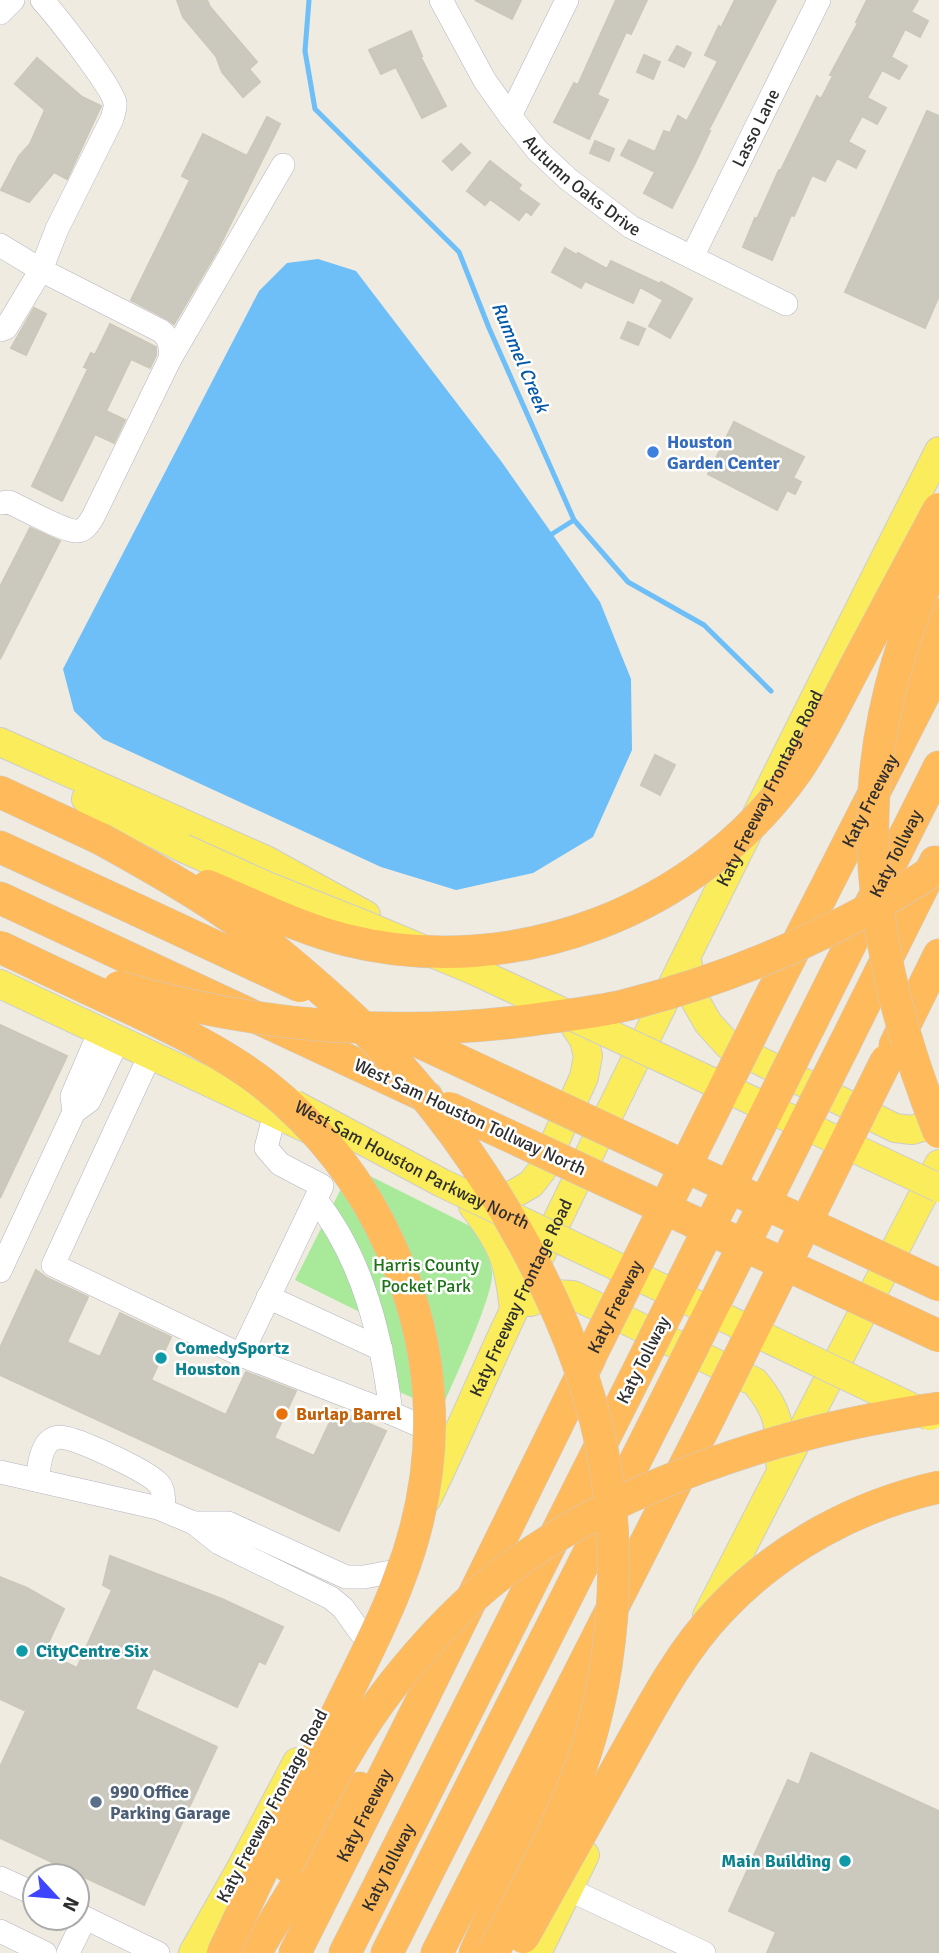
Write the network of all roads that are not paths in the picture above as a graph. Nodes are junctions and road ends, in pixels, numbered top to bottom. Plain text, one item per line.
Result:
1 (13, 0) edge
2 (42, 0) edge
3 (441, 0) edge
4 (567, 0) edge
5 (819, 0) edge
6 (0, 13) edge
7 (510, 116) junction
8 (283, 165) dead end
9 (0, 245) edge
10 (692, 257) junction
11 (41, 270) junction
12 (786, 304) dead end
13 (0, 330) edge
14 (170, 359) junction
15 (939, 451) edge
16 (0, 503) edge
17 (939, 509) edge
18 (939, 554) edge
19 (939, 614) edge
20 (939, 665) edge
21 (0, 741) edge
22 (0, 756) edge
23 (939, 766) edge
24 (0, 792) edge
25 (101, 839) junction
26 (0, 846) edge
27 (939, 855) edge
28 (840, 861) junction
29 (939, 867) edge
30 (0, 898) edge
31 (0, 942) edge
32 (0, 947) edge
33 (687, 955) junction
34 (939, 955) edge
35 (0, 963) edge
36 (0, 984) edge
37 (571, 1020) junction
38 (109, 1036) junction
39 (150, 1055) junction
40 (639, 1055) junction
41 (275, 1113) junction
42 (939, 1122) edge
43 (939, 1132) edge
44 (936, 1182) edge
45 (316, 1200) junction
46 (473, 1206) junction
47 (548, 1241) junction
48 (0, 1271) edge
49 (939, 1285) edge
50 (268, 1297) junction
51 (514, 1310) junction
52 (939, 1336) edge
53 (381, 1349) junction
54 (241, 1354) junction
55 (831, 1375) junction
56 (896, 1407) junction
57 (939, 1408) edge
58 (391, 1413) junction
59 (939, 1421) edge
60 (939, 1428) edge
61 (455, 1441) junction
62 (0, 1472) edge
63 (37, 1480) junction
64 (774, 1485) junction
65 (939, 1487) edge
66 (164, 1510) junction
67 (661, 1513) junction
68 (194, 1523) junction
69 (391, 1572) junction
70 (361, 1633) junction
71 (423, 1698) junction
72 (0, 1878) edge
73 (21, 1888) edge
74 (568, 1889) junction
75 (91, 1921) edge
76 (0, 1931) edge
77 (75, 1932) edge
78 (45, 1953) edge
79 (68, 1953) edge
80 (158, 1953) edge
81 (193, 1953) edge
82 (223, 1953) edge
83 (240, 1953) edge
84 (255, 1953) edge
85 (295, 1953) edge
86 (345, 1953) edge
87 (387, 1953) edge
88 (437, 1953) edge
89 (475, 1953) edge
90 (493, 1953) edge
91 (513, 1953) edge
92 (537, 1953) edge
93 (704, 1953) edge

1 - 6 street
2 - 11 street
3 - 7 street, Autumn Oaks Drive
4 - 7 street
5 - 10 street, Lasso Lane
7 - 10 street, Autumn Oaks Drive
8 - 14 street
9 - 11 street
10 - 12 street, Autumn Oaks Drive
11 - 13 street
11 - 14 street
14 - 16 street
15 - 33 main road, Katy Freeway Frontage Road
17 - 25 highway, bridge
18 - 43 highway, bridge
19 - 28 highway
20 - 28 highway, Katy Freeway
21 - 37 main road
22 - 44 main road, bridge
23 - 86 highway, Katy Tollway, bridge
24 - 25 highway
25 - 90 highway, bridge
26 - 49 highway, bridge
27 - 87 highway, bridge
28 - 71 highway, Katy Freeway, bridge
29 - 31 highway, bridge
30 - 52 highway, West Sam Houston Tollway North, bridge
32 - 82 highway, bridge
33 - 37 main road
33 - 40 main road, Katy Freeway Frontage Road
33 - 42 main road
34 - 67 highway, bridge
35 - 59 main road, West Sam Houston Parkway North, bridge
36 - 38 main road
37 - 40 main road
37 - 46 main road
38 - 39 main road
38 - 48 street
39 - 41 main road
39 - 54 street
40 - 44 main road
40 - 47 main road, Katy Freeway Frontage Road
41 - 45 street
41 - 46 main road
44 - 55 main road
45 - 50 street
45 - 53 street
46 - 47 main road
46 - 51 main road
47 - 51 main road, Katy Freeway Frontage Road
47 - 55 main road
50 - 53 street
50 - 54 street
51 - 61 main road, Katy Freeway Frontage Road
51 - 64 main road
53 - 58 street
54 - 58 street
55 - 56 main road
55 - 64 main road
56 - 60 main road
56 - 64 main road
57 - 83 highway, bridge
58 - 61 street
61 - 69 main road, Katy Freeway Frontage Road
62 - 63 street
63 - 66 street
63 - 66 street
64 - 74 main road
65 - 91 highway, bridge
66 - 68 street
67 - 88 highway
67 - 89 highway
68 - 69 street
68 - 70 street
69 - 70 main road, Katy Freeway Frontage Road
70 - 81 main road, Katy Freeway Frontage Road
71 - 84 highway
71 - 85 highway, Katy Freeway
72 - 73 street
74 - 92 main road
74 - 93 street
75 - 80 street
76 - 78 street
77 - 79 street

